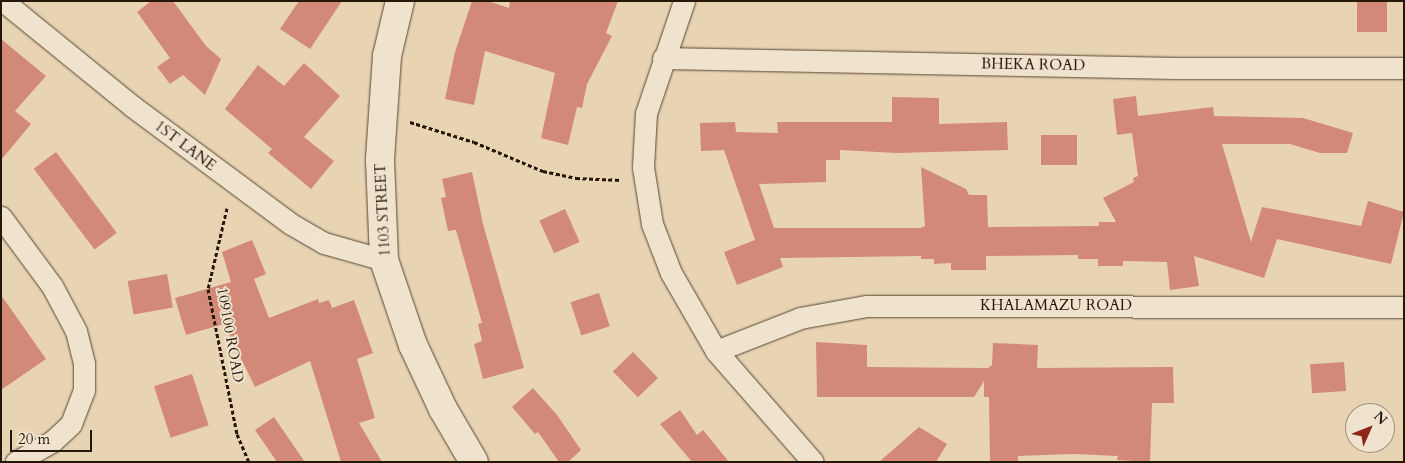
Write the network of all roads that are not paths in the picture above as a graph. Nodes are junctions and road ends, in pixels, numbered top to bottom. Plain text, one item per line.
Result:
1 (3, 1) edge
2 (400, 1) edge
3 (684, 1) edge
4 (663, 58) junction
5 (1404, 68) edge
6 (1, 217) edge
7 (384, 260) junction
8 (1404, 307) edge
9 (716, 350) junction
10 (16, 462) edge
11 (474, 462) edge
12 (813, 462) edge

1 - 7 street, 1ST LANE
2 - 7 street, 1103 STREET
3 - 4 street
4 - 5 street, BHEKA ROAD
4 - 9 street
6 - 10 street
7 - 11 street, 1103 STREET
8 - 9 street, KHALAMAZU ROAD
9 - 12 street

